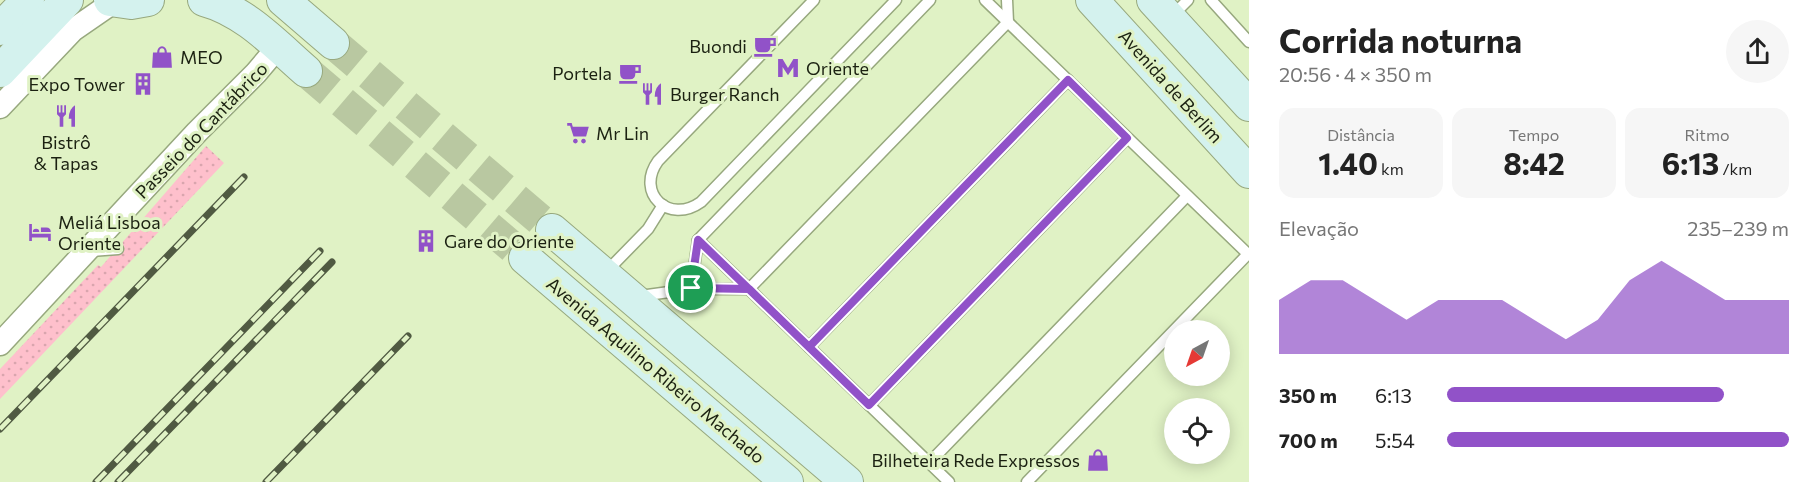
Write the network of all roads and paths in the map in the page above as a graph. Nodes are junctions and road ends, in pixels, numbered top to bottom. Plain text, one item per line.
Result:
1 (28, 0) edge
2 (67, 0) edge
3 (148, 0) edge
4 (204, 0) edge
5 (283, 0) edge
6 (814, 0) edge
7 (896, 0) edge
8 (930, 0) edge
9 (985, 0) edge
10 (1007, 0) edge
11 (1092, 0) edge
12 (1211, 0) edge
13 (113, 1) edge
14 (1170, 6) edge
15 (1008, 22) junction
16 (0, 29) edge
17 (1249, 42) edge
18 (333, 43) tunnel mouth
19 (278, 47) junction
20 (0, 71) edge
21 (306, 71) tunnel mouth
22 (1068, 80) junction
23 (1249, 105) edge
24 (0, 107) edge
25 (1127, 138) junction
26 (1249, 172) edge
27 (1187, 196) junction
28 (663, 205) junction
29 (552, 230) tunnel mouth
30 (698, 240) junction
31 (117, 249) dead end
32 (1248, 253) edge
33 (80, 257) junction
34 (525, 258) tunnel mouth
35 (604, 274) junction
36 (691, 288) junction
37 (749, 289) junction
38 (631, 298) junction
39 (0, 344) edge
40 (809, 347) junction
41 (869, 405) junction
42 (929, 463) junction
43 (787, 482) edge
44 (847, 482) edge
45 (948, 482) edge
46 (1027, 482) edge

1 - 16 main road
2 - 20 main road
3 - 13 main road
4 - 19 main road
5 - 18 main road
6 - 28 lane
7 - 28 lane
8 - 30 lane
9 - 15 lane
10 - 15 lane
11 - 26 main road, Avenida de Berlim
12 - 17 lane
13 - 24 street
14 - 23 main road
15 - 22 lane
15 - 37 lane
19 - 21 main road
19 - 33 street, Passeio do Cantábrico
22 - 25 lane
22 - 40 lane
25 - 27 lane
25 - 41 lane
27 - 32 lane
27 - 42 lane
28 - 35 lane
29 - 35 main road, Avenida Aquilino Ribeiro Machado
30 - 36 lane
30 - 37 lane
31 - 33 lane
32 - 46 lane
33 - 39 street, Passeio do Cantábrico
34 - 43 main road, Avenida Aquilino Ribeiro Machado
35 - 38 main road, Avenida Aquilino Ribeiro Machado
36 - 37 lane
36 - 38 lane
37 - 40 lane
38 - 44 main road, Avenida Aquilino Ribeiro Machado
40 - 41 lane
41 - 42 lane
42 - 45 lane

